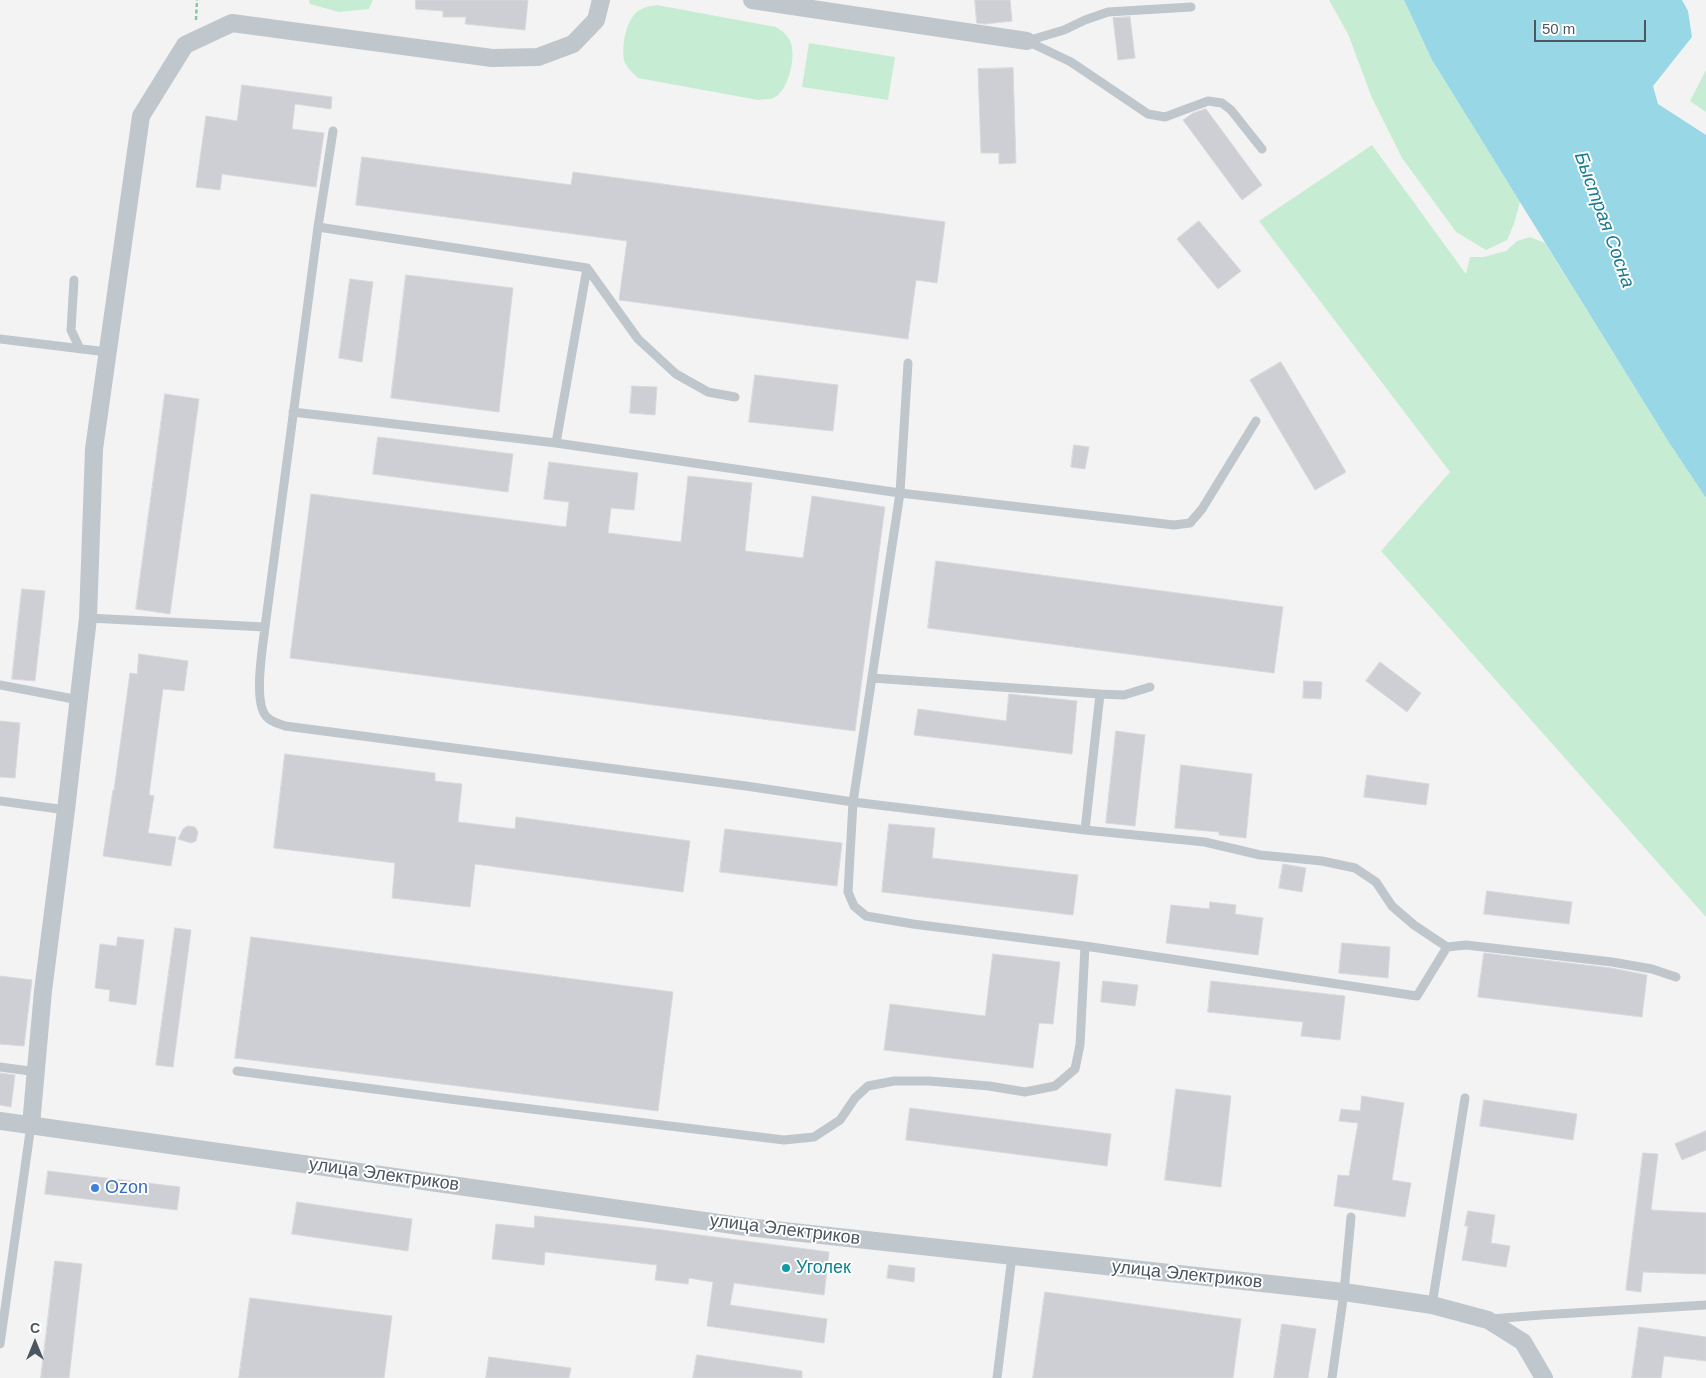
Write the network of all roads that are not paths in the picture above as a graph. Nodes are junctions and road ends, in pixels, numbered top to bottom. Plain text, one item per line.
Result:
1 (601, 0) edge
2 (752, 0) edge
3 (1191, 7) dead end
4 (1027, 41) junction
5 (333, 131) dead end
6 (1262, 149) dead end
7 (318, 227) junction
8 (587, 268) junction
9 (74, 280) dead end
10 (0, 339) edge
11 (80, 348) junction
12 (107, 352) junction
13 (908, 363) dead end
14 (735, 397) dead end
15 (293, 412) junction
16 (1256, 421) dead end
17 (556, 443) junction
18 (900, 493) junction
19 (88, 618) junction
20 (265, 627) junction
21 (872, 678) junction
22 (0, 685) edge
23 (1150, 687) dead end
24 (1100, 694) junction
25 (79, 700) junction
26 (0, 801) edge
27 (853, 802) junction
28 (66, 810) junction
29 (1085, 830) junction
30 (1085, 946) junction
31 (1447, 947) junction
32 (1676, 977) dead end
33 (0, 1067) edge
34 (237, 1071) dead end
35 (37, 1072) junction
36 (1465, 1098) dead end
37 (0, 1121) edge
38 (31, 1125) junction
39 (1351, 1217) dead end
40 (1012, 1256) junction
41 (1344, 1292) junction
42 (1432, 1305) junction
43 (1706, 1305) edge
44 (1488, 1320) junction
45 (0, 1344) edge
46 (997, 1378) edge
47 (1332, 1378) edge
48 (1544, 1378) edge

1 - 12 street
2 - 4 street
3 - 4 lane
4 - 6 lane
5 - 7 lane
7 - 8 lane
7 - 15 lane
8 - 14 lane
8 - 17 lane
9 - 11 lane
10 - 11 lane
11 - 12 lane
12 - 19 street
13 - 18 lane
15 - 17 lane
15 - 20 lane
16 - 18 lane
17 - 18 lane
18 - 21 lane
19 - 20 lane
19 - 25 street
20 - 27 lane
21 - 24 lane
21 - 27 lane
22 - 25 lane
23 - 24 lane
24 - 29 lane
25 - 28 street
26 - 28 lane
27 - 29 lane
27 - 30 lane
28 - 35 street
29 - 31 lane
30 - 31 lane
30 - 34 lane
31 - 32 lane
33 - 35 lane
35 - 38 street
36 - 42 lane
37 - 38 street, улица Электриков
38 - 40 street, улица Электриков
38 - 45 lane
39 - 41 lane
40 - 41 street, улица Электриков
40 - 46 lane
41 - 42 street, улица Электриков
41 - 47 lane
42 - 44 street, улица Электриков
43 - 44 lane
44 - 48 street, улица Электриков

